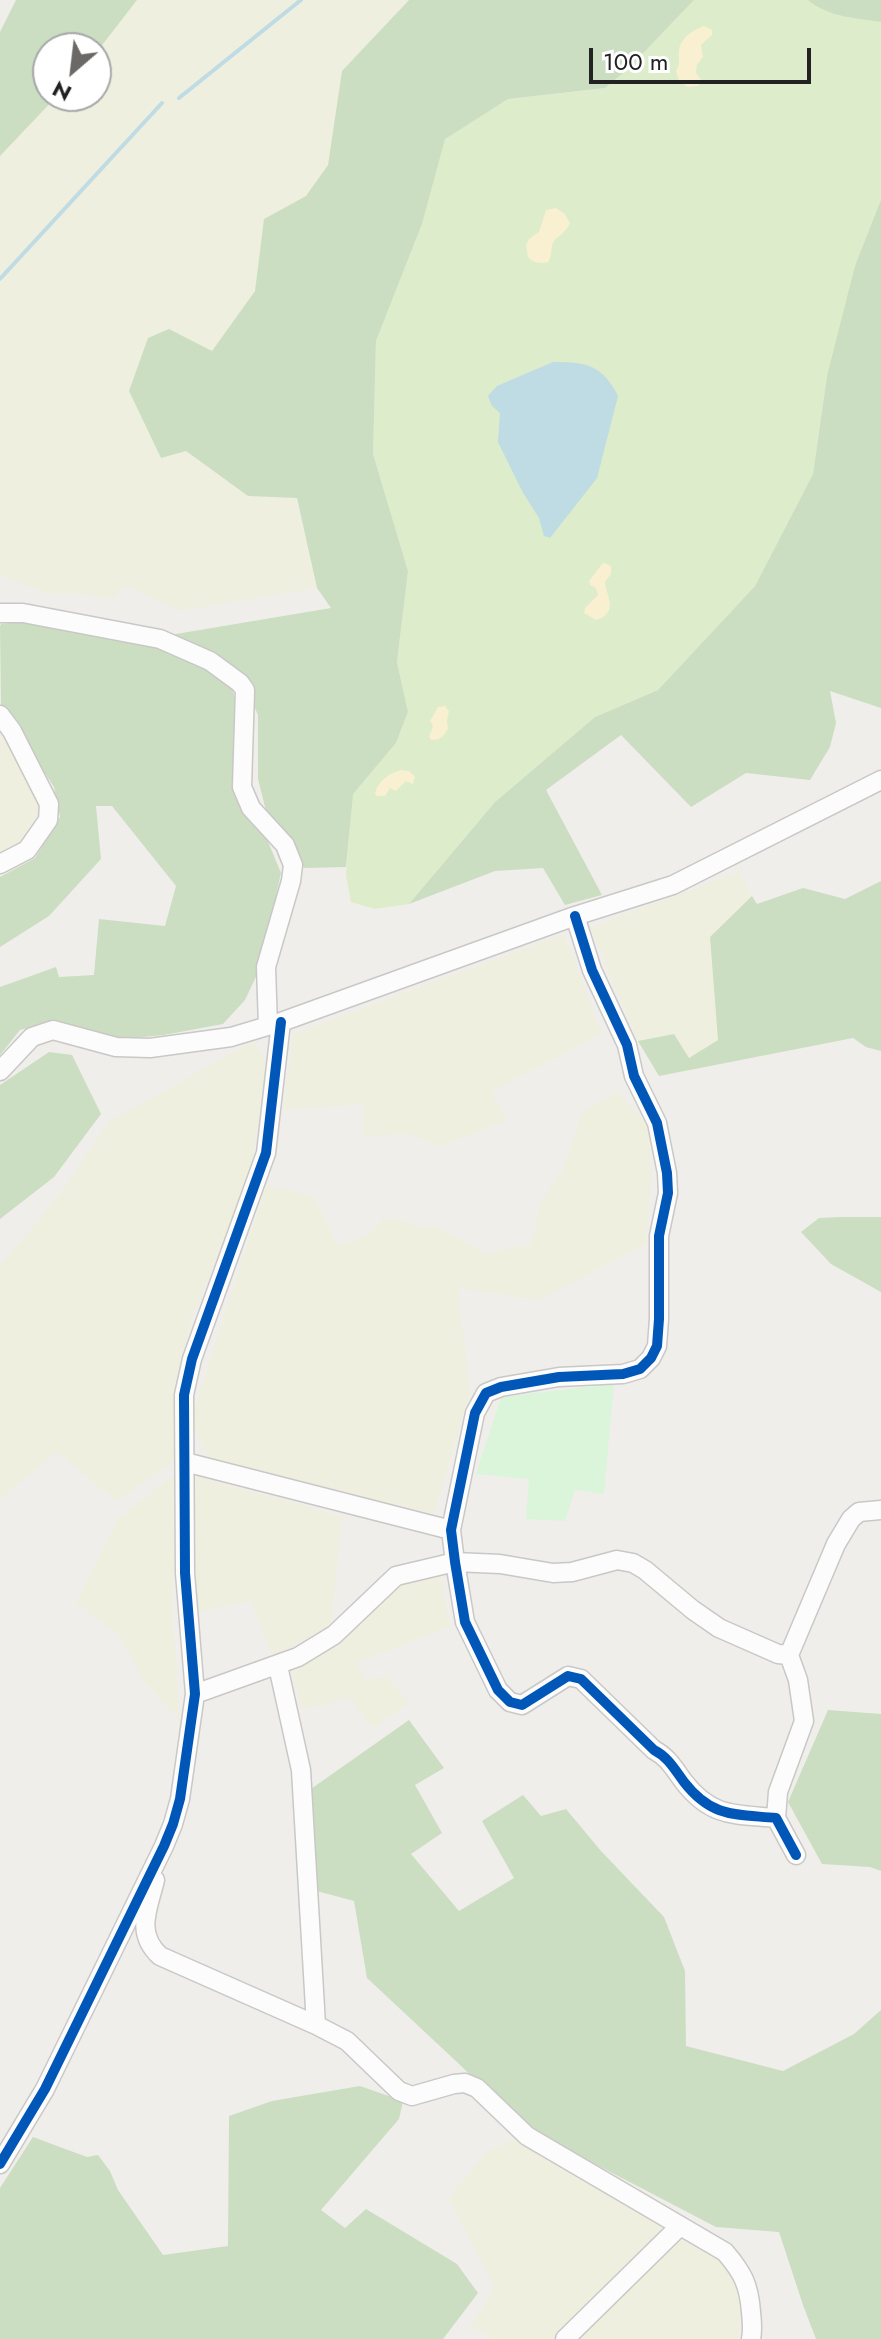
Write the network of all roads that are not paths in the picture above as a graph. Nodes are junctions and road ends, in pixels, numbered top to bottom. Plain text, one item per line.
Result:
1 (0, 613) edge
2 (0, 715) edge
3 (881, 780) edge
4 (0, 864) edge
5 (575, 916) junction
6 (274, 1024) junction
7 (0, 1071) edge
8 (185, 1462) junction
9 (881, 1510) edge
10 (451, 1530) junction
11 (455, 1562) junction
12 (789, 1655) junction
13 (278, 1666) junction
14 (195, 1694) junction
15 (776, 1818) junction
16 (164, 1846) junction
17 (796, 1855) dead end
18 (316, 2025) junction
19 (0, 2164) edge
20 (680, 2226) junction
21 (565, 2339) edge
22 (751, 2339) edge

1 - 6 street
2 - 4 street
3 - 5 street
5 - 6 street
5 - 10 street
6 - 7 street
6 - 8 street
8 - 10 street
8 - 14 street
9 - 12 street
10 - 11 street
11 - 12 street
11 - 13 street
11 - 15 street
12 - 15 street
13 - 14 street
13 - 18 street
14 - 16 street
15 - 17 street
16 - 18 street
16 - 19 street
18 - 20 street
20 - 21 street
20 - 22 street

